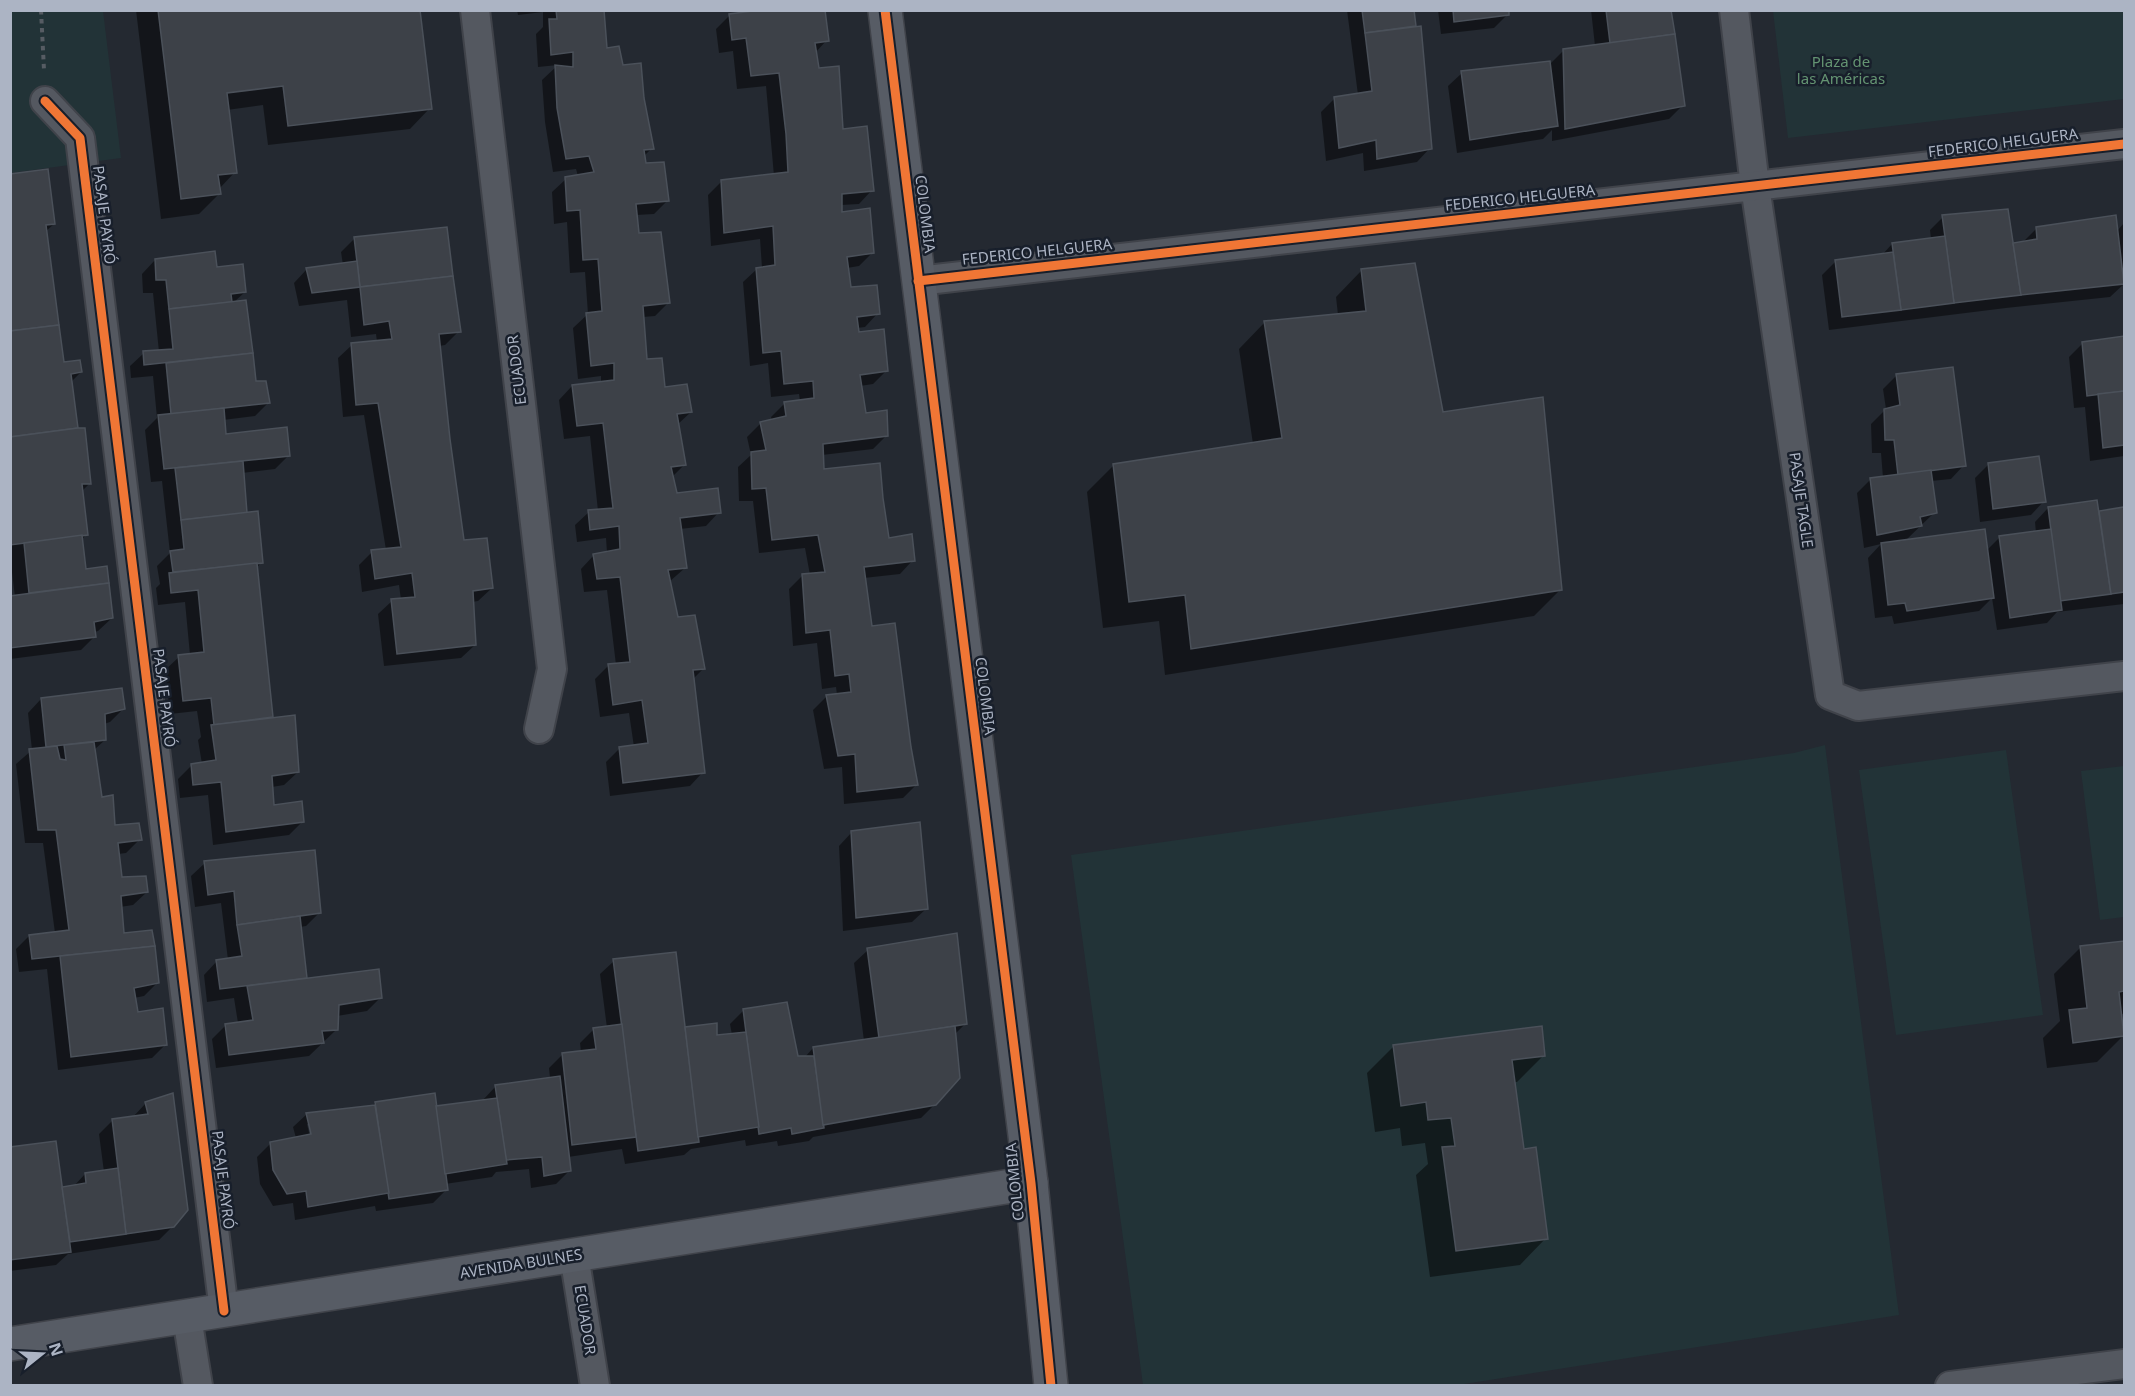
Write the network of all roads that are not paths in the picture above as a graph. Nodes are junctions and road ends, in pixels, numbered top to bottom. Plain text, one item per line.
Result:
1 (474, 10) edge
2 (885, 10) edge
3 (1734, 10) edge
4 (45, 101) road end
5 (2124, 144) edge
6 (1755, 186) junction
7 (918, 281) junction
8 (2124, 676) edge
9 (540, 729) dead end
10 (1031, 1183) junction
11 (574, 1255) junction
12 (224, 1311) junction
13 (188, 1317) junction
14 (10, 1344) edge
15 (2124, 1364) edge
16 (1956, 1385) edge
17 (198, 1386) edge
18 (595, 1386) edge
19 (1052, 1386) edge

1 - 9 street, ECUADOR
2 - 7 street, COLOMBIA
3 - 6 street, PASAJE TAGLE
4 - 12 street, PASAJE PAYRÓ
5 - 6 street, FEDERICO HELGUERA
6 - 7 street, FEDERICO HELGUERA
6 - 8 street, PASAJE TAGLE
7 - 10 street, COLOMBIA
10 - 11 street, AVENIDA BULNES
10 - 19 street, COLOMBIA
11 - 12 street, AVENIDA BULNES
11 - 18 street, ECUADOR
12 - 13 street, AVENIDA BULNES
13 - 14 street, AVENIDA BULNES
13 - 17 street
15 - 16 street

